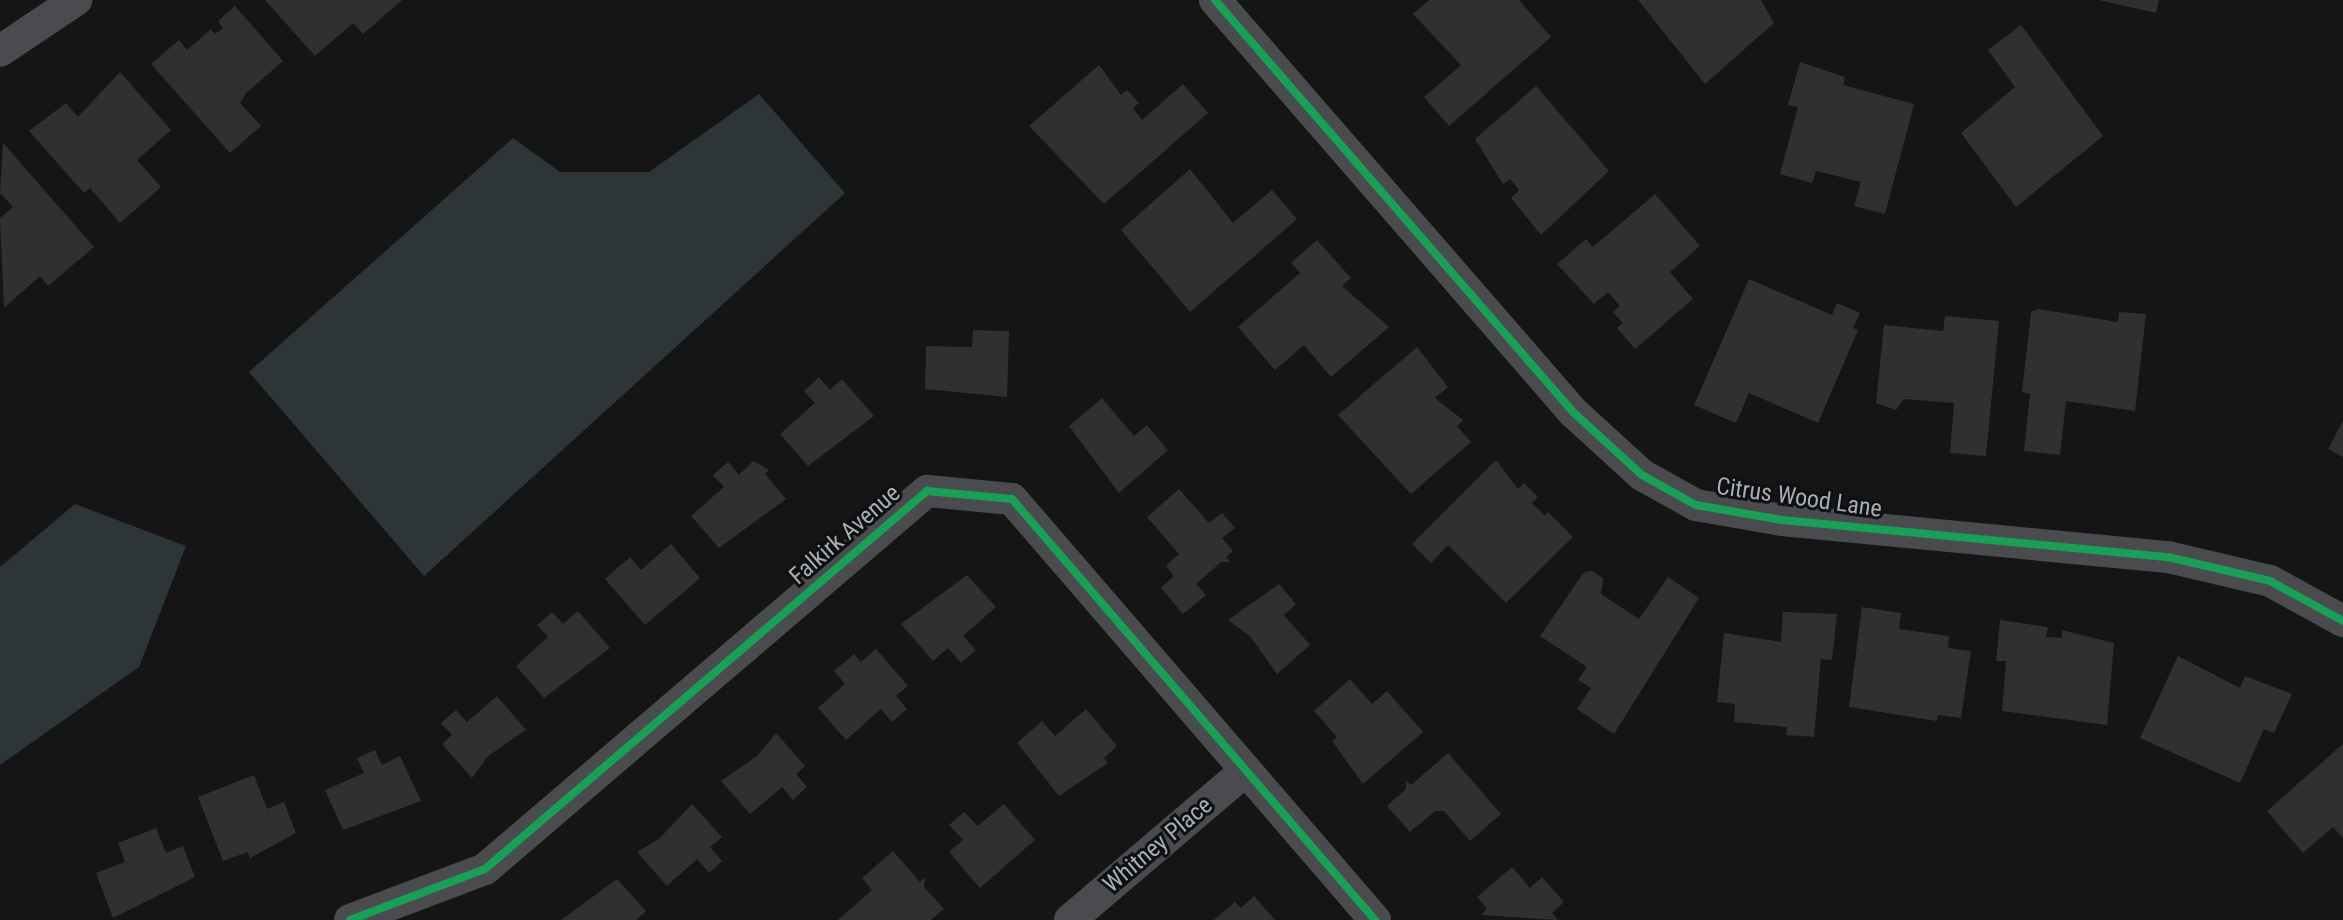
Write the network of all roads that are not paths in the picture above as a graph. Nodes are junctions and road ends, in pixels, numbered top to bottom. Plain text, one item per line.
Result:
1 (76, 0) edge
2 (1215, 0) edge
3 (0, 51) edge
4 (2343, 621) edge
5 (1246, 770) junction
6 (350, 920) edge
7 (1070, 920) edge
8 (1375, 920) edge

1 - 3 street
2 - 4 street, Citrus Wood Lane
5 - 6 street, Falkirk Avenue
5 - 7 street, Whitney Place
5 - 8 street, Falkirk Avenue

